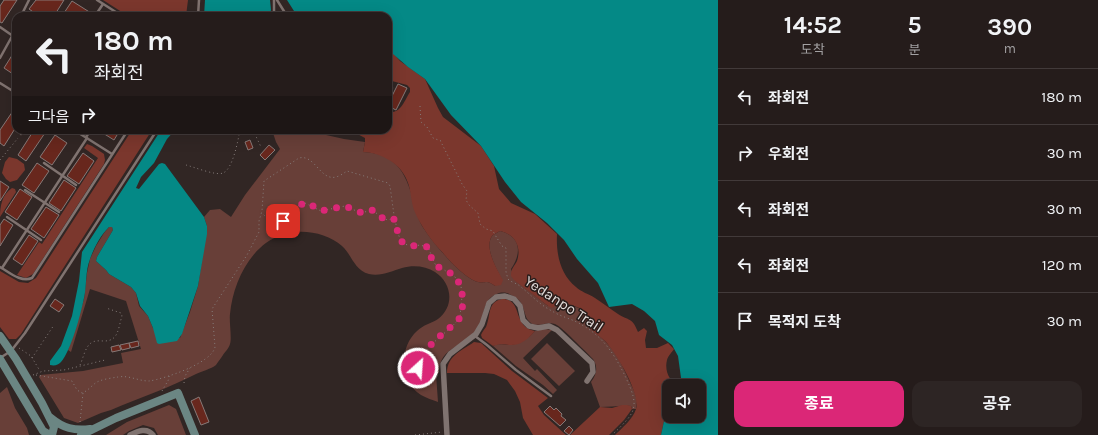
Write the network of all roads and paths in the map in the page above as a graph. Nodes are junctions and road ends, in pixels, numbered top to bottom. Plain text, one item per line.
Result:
1 (28, 0) edge
2 (97, 0) edge
3 (199, 0) edge
4 (274, 0) edge
5 (277, 0) edge
6 (103, 4) junction
7 (23, 12) edge
8 (98, 12) edge
9 (116, 12) edge
10 (198, 12) edge
11 (274, 12) edge
12 (284, 12) edge
13 (0, 27) edge
14 (12, 35) edge
15 (12, 38) edge
16 (0, 58) edge
17 (0, 83) edge
18 (12, 90) edge
19 (420, 106) dead end
20 (20, 134) edge
21 (80, 134) edge
22 (89, 134) edge
23 (125, 134) edge
24 (154, 134) edge
25 (239, 134) edge
26 (255, 134) edge
27 (87, 138) junction
28 (261, 147) dead end
29 (112, 154) junction
30 (0, 160) edge
31 (44, 163) dead end
32 (186, 165) dead end
33 (63, 176) junction
34 (76, 185) dead end
35 (25, 190) dead end
36 (45, 203) junction
37 (59, 212) dead end
38 (262, 213) junction
39 (394, 215) junction
40 (7, 217) dead end
41 (391, 219) junction
42 (396, 220) junction
43 (27, 230) junction
44 (41, 240) dead end
45 (1, 267) edge
46 (106, 308) dead end
47 (54, 325) dead end
48 (0, 336) edge
49 (474, 336) junction
50 (13, 348) junction
51 (32, 358) junction
52 (0, 359) edge
53 (105, 360) dead end
54 (80, 365) junction
55 (191, 368) junction
56 (40, 371) junction
57 (36, 375) dead end
58 (169, 375) junction
59 (439, 375) dead end
60 (27, 378) junction
61 (587, 381) dead end
62 (184, 383) dead end
63 (83, 392) junction
64 (162, 392) dead end
65 (551, 396) dead end
66 (47, 414) junction
67 (36, 420) junction
68 (79, 424) dead end
69 (97, 427) junction
70 (445, 434) edge
71 (37, 435) edge
72 (51, 435) edge
73 (81, 435) edge
74 (88, 435) edge
75 (130, 435) edge
76 (153, 435) edge
77 (195, 435) edge
78 (415, 435) edge
79 (612, 435) edge

1 - 7 lane
2 - 6 lane
3 - 10 lane
4 - 11 lane
5 - 12 lane
6 - 8 lane
6 - 9 lane
13 - 14 lane
15 - 16 lane
17 - 18 lane
19 - 79 path, Yedanpo Trail
20 - 30 path
21 - 27 lane
22 - 27 lane
23 - 29 lane
24 - 50 lane
25 - 32 path
26 - 28 path
27 - 29 lane
27 - 33 lane
29 - 45 lane
31 - 33 lane
33 - 34 lane
33 - 36 lane
35 - 36 lane
36 - 37 lane
36 - 43 lane
38 - 39 path
38 - 41 path
38 - 55 path
39 - 41 path
39 - 42 path
40 - 43 lane
41 - 42 path
42 - 59 path
43 - 44 lane
43 - 45 lane
46 - 54 path
47 - 51 path
48 - 50 street
49 - 61 street
49 - 65 lane
49 - 70 street
50 - 51 path
50 - 52 lane
50 - 60 street
51 - 56 path
52 - 67 street
53 - 54 path
54 - 56 path
55 - 58 path
55 - 62 path
56 - 60 path
57 - 63 path
58 - 63 path
58 - 64 path
60 - 66 street
63 - 68 path
66 - 69 street
66 - 72 street
67 - 71 street
67 - 72 street
69 - 73 street
69 - 74 street
69 - 77 street
70 - 78 path
75 - 76 street

